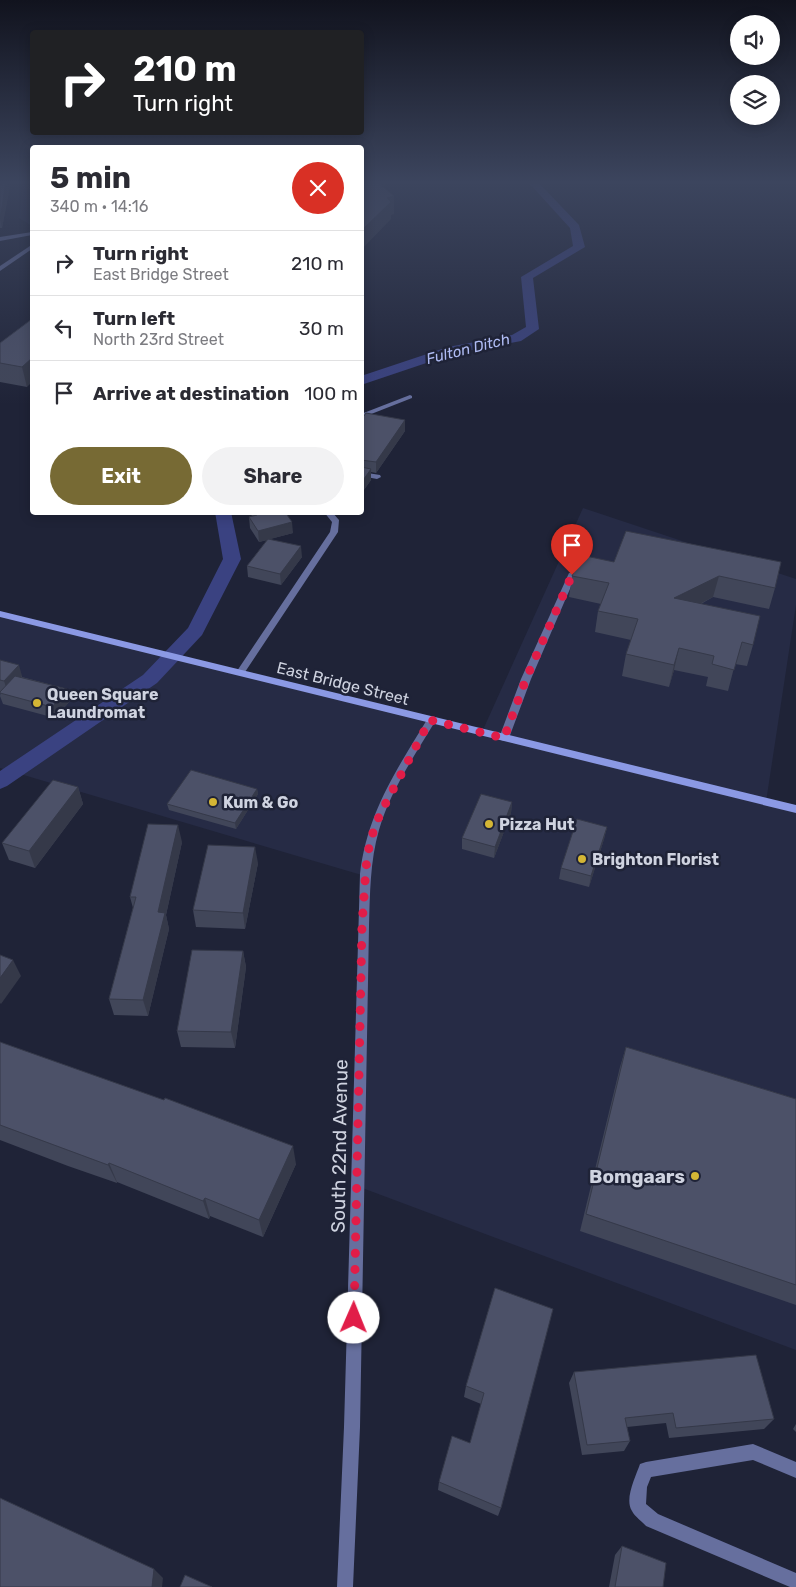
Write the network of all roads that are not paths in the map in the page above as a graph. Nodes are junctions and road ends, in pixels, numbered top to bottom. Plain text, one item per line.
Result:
1 (17, 257) edge
2 (0, 269) edge
3 (410, 397) dead end
4 (364, 415) edge
5 (364, 475) edge
6 (377, 477) dead end
7 (330, 515) edge
8 (572, 575) edge
9 (0, 614) edge
10 (240, 673) junction
11 (430, 720) junction
12 (504, 738) junction
13 (796, 809) edge
14 (796, 1470) edge
15 (796, 1581) edge
16 (345, 1587) edge

1 - 2 street
3 - 4 street
5 - 6 street
7 - 10 street
8 - 12 street
9 - 10 main road, East Bridge Street
10 - 11 main road, East Bridge Street
11 - 12 main road, East Bridge Street
11 - 16 street, South 22nd Avenue
12 - 13 main road, East Bridge Street
14 - 15 street

